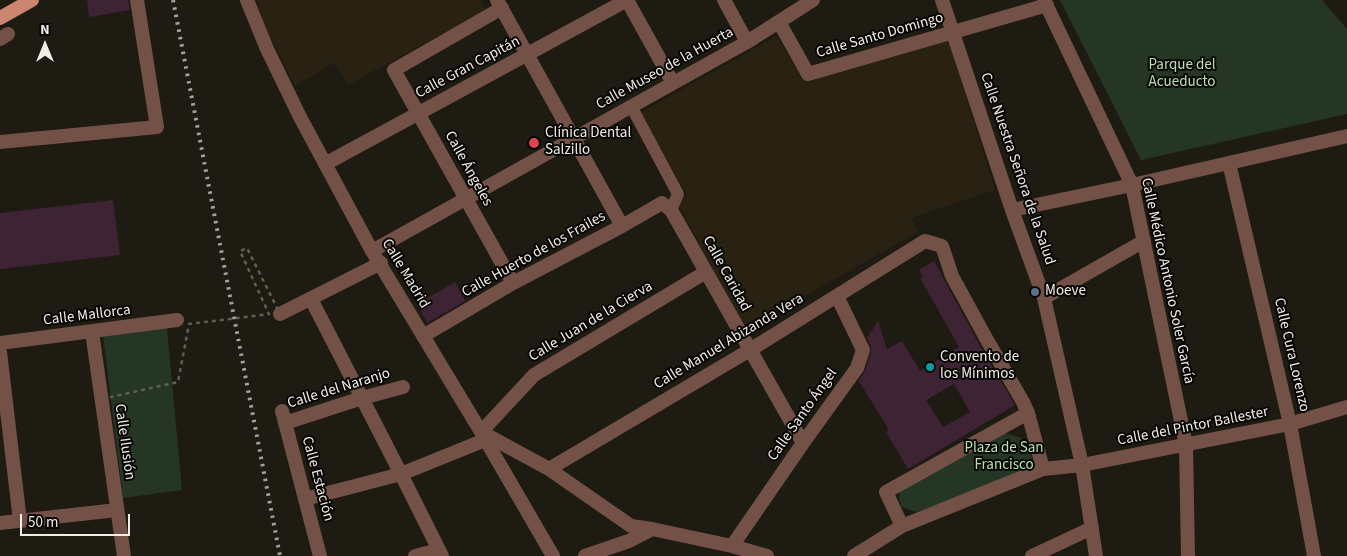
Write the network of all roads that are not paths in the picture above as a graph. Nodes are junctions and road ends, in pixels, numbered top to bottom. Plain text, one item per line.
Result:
1 (32, 0) edge
2 (137, 0) edge
3 (248, 0) edge
4 (627, 0) edge
5 (724, 0) edge
6 (814, 0) edge
7 (942, 0) edge
8 (1045, 2) edge
9 (500, 4) edge
10 (0, 18) edge
11 (779, 22) junction
12 (953, 32) junction
13 (747, 42) junction
14 (527, 54) junction
15 (673, 83) junction
16 (631, 106) junction
17 (418, 113) junction
18 (574, 138) junction
19 (1347, 138) edge
20 (0, 142) edge
21 (1229, 163) junction
22 (325, 164) junction
23 (1132, 185) junction
24 (466, 199) junction
25 (666, 206) junction
26 (1012, 210) junction
27 (622, 226) junction
28 (1144, 241) junction
29 (372, 251) junction
30 (380, 263) junction
31 (706, 272) junction
32 (513, 284) junction
33 (837, 296) junction
34 (1044, 298) junction
35 (311, 299) junction
36 (280, 314) road end
37 (177, 320) dead end
38 (92, 332) junction
39 (423, 336) junction
40 (0, 343) edge
41 (750, 350) junction
42 (0, 352) edge
43 (403, 387) dead end
44 (362, 398) junction
45 (1347, 407) edge
46 (1028, 414) junction
47 (283, 416) joint
48 (1290, 424) junction
49 (483, 436) junction
50 (803, 443) junction
51 (1186, 445) junction
52 (1082, 465) junction
53 (549, 469) junction
54 (1043, 469) junction
55 (401, 474) junction
56 (306, 499) junction
57 (117, 510) junction
58 (20, 521) junction
59 (0, 523) edge
60 (902, 526) junction
61 (1092, 528) junction
62 (652, 529) junction
63 (732, 546) junction
64 (440, 553) edge
65 (124, 556) edge
66 (320, 556) edge
67 (415, 556) edge
68 (553, 556) edge
69 (585, 556) edge
70 (766, 556) edge
71 (854, 556) edge
72 (1032, 556) edge
73 (1096, 556) edge
74 (1188, 556) edge
75 (1314, 556) edge

1 - 10 main road
2 - 20 street
3 - 22 street, Calle Madrid
4 - 14 street, Calle Gran Capitán
4 - 15 street
5 - 13 street
6 - 11 street, Calle Museo de la Huerta
7 - 12 street, Calle Nuestra Señora de la Salud
8 - 12 street, Calle Santo Domingo
8 - 23 street, Calle Médico Antonio Soler García
9 - 14 street
9 - 17 street, Calle Ángeles
11 - 12 street, Calle Santo Domingo
11 - 13 street, Calle Museo de la Huerta
12 - 26 street, Calle Nuestra Señora de la Salud
13 - 15 street, Calle Museo de la Huerta
14 - 17 street, Calle Gran Capitán
14 - 18 street
15 - 16 street, Calle Museo de la Huerta
16 - 18 street, Calle Museo de la Huerta
16 - 25 street
17 - 22 street, Calle Gran Capitán
17 - 24 street, Calle Ángeles
18 - 24 street, Calle Museo de la Huerta
18 - 27 street
19 - 21 street
21 - 23 street
21 - 48 street, Calle Cura Lorenzo
22 - 29 street, Calle Madrid
23 - 26 street
23 - 28 street, Calle Médico Antonio Soler García
24 - 29 street, Calle Museo de la Huerta
24 - 32 street, Calle Ángeles
25 - 27 street, Calle Huerto de los Frailes
25 - 31 street, Calle Caridad
26 - 34 street, Calle Nuestra Señora de la Salud
27 - 32 street, Calle Huerto de los Frailes
28 - 34 street
28 - 51 street, Calle Médico Antonio Soler García
29 - 30 street, Calle Madrid
30 - 35 street
30 - 39 street, Calle Madrid
31 - 41 street, Calle Caridad
31 - 49 street, Calle Juan de la Cierva
32 - 39 street, Calle Huerto de los Frailes
33 - 41 street, Calle Manuel Abizanda Vera
33 - 46 street, Calle Manuel Abizanda Vera
33 - 50 street, Calle Santo Ángel
34 - 52 street, Calle Nuestra Señora de la Salud
35 - 36 street
35 - 44 street
37 - 38 street, Calle Mallorca
38 - 40 street, Calle Mallorca
38 - 57 street, Calle Ilusión
39 - 49 street, Calle Madrid
41 - 50 street, Calle Caridad
41 - 53 street, Calle Manuel Abizanda Vera
42 - 58 street
43 - 44 street, Calle del Naranjo
44 - 47 street, Calle del Naranjo
44 - 55 street
45 - 48 street, Calle del Pintor Ballester
46 - 54 street
46 - 60 street
47 - 56 street, Calle Estación
48 - 51 street, Calle del Pintor Ballester
48 - 75 street, Calle Cura Lorenzo
49 - 53 street
49 - 55 street
49 - 68 street, Calle Madrid
50 - 63 street, Calle Santo Ángel
51 - 52 street, Calle del Pintor Ballester
51 - 74 street, Calle Médico Antonio Soler García
52 - 54 street, Calle del Pintor Ballester
52 - 61 street, Calle Nuestra Señora de la Salud
53 - 62 street
54 - 60 street, Calle del Pintor Ballester
55 - 56 street
55 - 64 street
56 - 66 street, Calle Estación
57 - 58 street
57 - 65 street, Calle Ilusión
58 - 59 street
60 - 71 street, Calle del Pintor Ballester
61 - 72 street
61 - 73 street, Calle Nuestra Señora de la Salud
62 - 63 street
62 - 69 street
63 - 70 street
64 - 67 street

